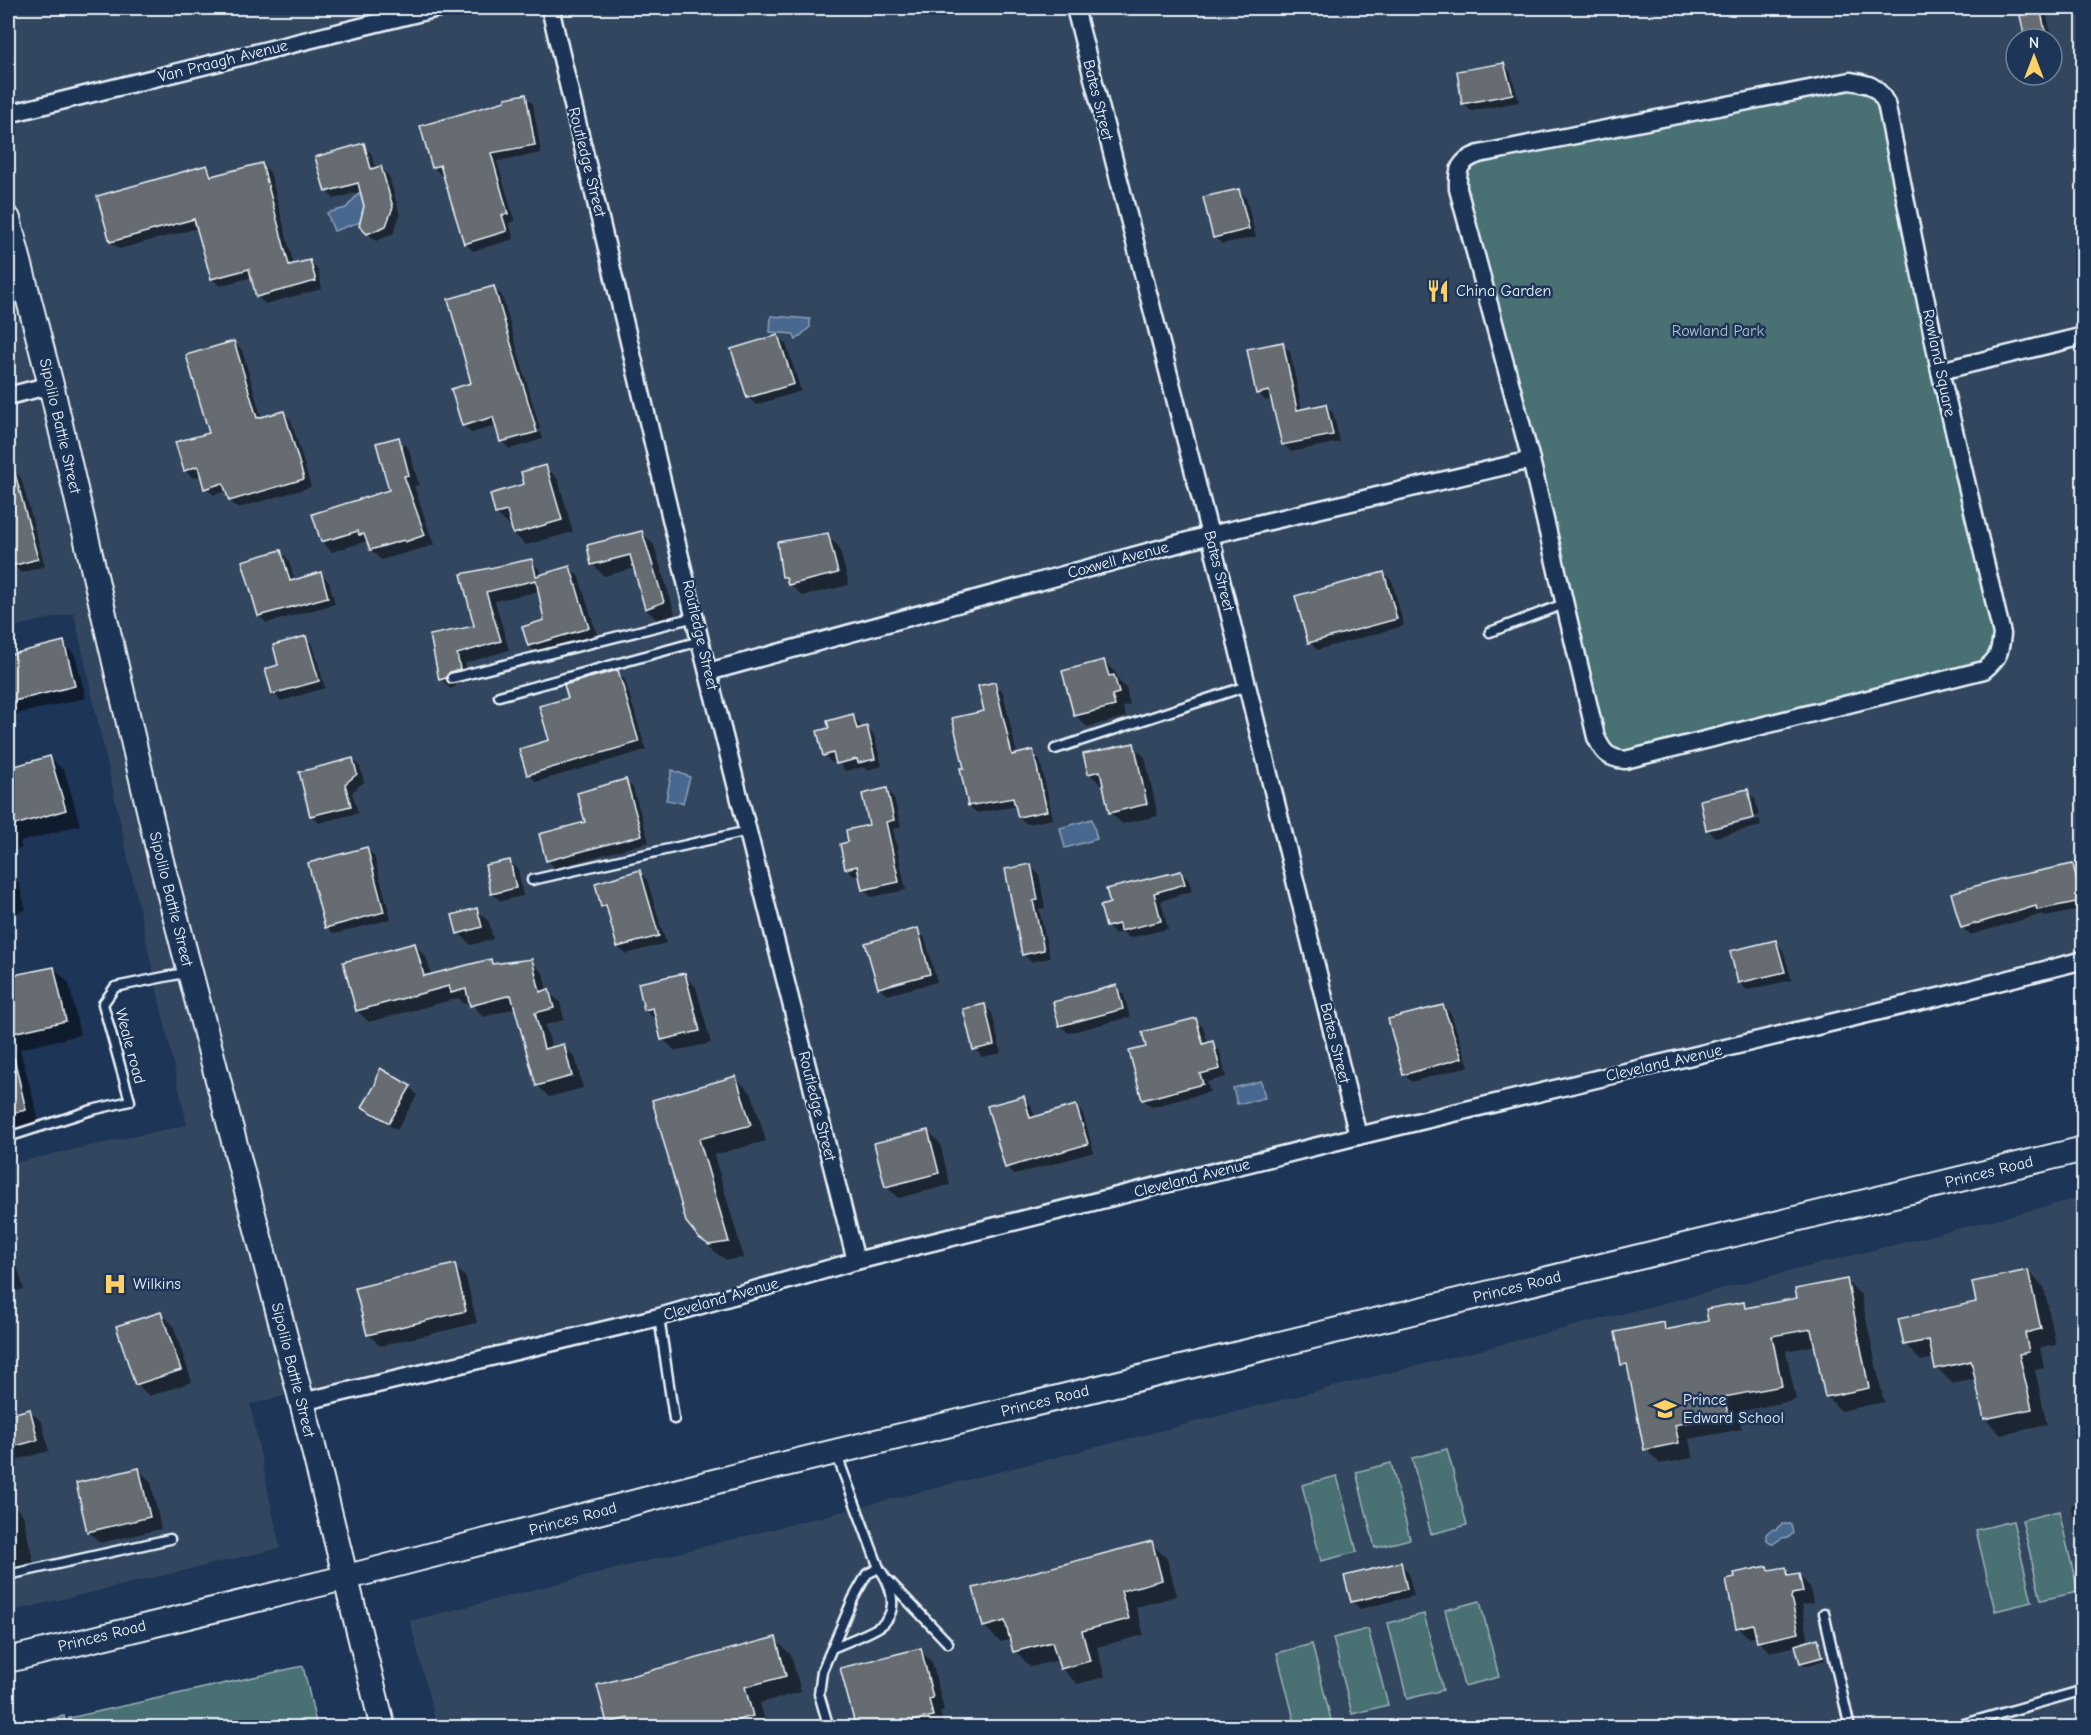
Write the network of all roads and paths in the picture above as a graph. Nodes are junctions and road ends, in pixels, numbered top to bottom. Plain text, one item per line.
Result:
1 (438, 8) edge
2 (549, 8) edge
3 (1074, 8) edge
4 (8, 114) edge
5 (8, 219) edge
6 (2084, 336) edge
7 (1940, 371) junction
8 (51, 385) junction
9 (8, 396) edge
10 (1531, 460) junction
11 (1210, 535) junction
12 (1564, 604) junction
13 (695, 617) junction
14 (1490, 632) dead end
15 (700, 641) junction
16 (708, 672) junction
17 (452, 678) dead end
18 (1247, 686) junction
19 (499, 696) dead end
20 (1055, 749) dead end
21 (748, 831) junction
22 (532, 880) dead end
23 (2084, 960) edge
24 (190, 972) junction
25 (1358, 1136) junction
26 (8, 1137) edge
27 (2084, 1149) edge
28 (856, 1261) junction
29 (659, 1317) junction
30 (302, 1401) junction
31 (674, 1419) dead end
32 (835, 1452) junction
33 (170, 1539) dead end
34 (879, 1568) junction
35 (8, 1575) edge
36 (344, 1578) junction
37 (889, 1581) junction
38 (1824, 1613) dead end
39 (948, 1643) dead end
40 (832, 1648) junction
41 (8, 1660) edge
42 (2084, 1690) edge
43 (383, 1728) edge
44 (829, 1728) edge
45 (1850, 1728) edge
46 (1950, 1728) edge

1 - 4 street, Van Praagh Avenue
2 - 13 street, Routledge Street
3 - 11 street, Bates Street
5 - 8 main road, Sipolilo Battle Street
6 - 7 street
7 - 10 street, Rowland Square
7 - 12 street, Rowland Square
8 - 9 street
8 - 24 main road, Sipolilo Battle Street
10 - 11 street, Coxwell Avenue
10 - 12 street, Rowland Square
11 - 16 street, Coxwell Avenue
11 - 18 street, Bates Street
12 - 14 lane
13 - 15 street, Routledge Street
13 - 17 lane
15 - 16 street, Routledge Street
15 - 19 lane
16 - 21 street, Routledge Street
18 - 20 lane
18 - 25 street, Bates Street
21 - 22 lane
21 - 28 street, Routledge Street
23 - 25 street, Cleveland Avenue
24 - 26 lane, Weale road
24 - 30 main road, Sipolilo Battle Street
25 - 28 street, Cleveland Avenue
27 - 32 main road, Princes Road
28 - 29 street, Cleveland Avenue
29 - 30 street, Cleveland Avenue
29 - 31 lane
30 - 36 main road, Sipolilo Battle Street
32 - 34 lane
32 - 36 main road, Princes Road
33 - 35 lane
34 - 37 lane
34 - 40 lane
36 - 41 main road, Princes Road
36 - 43 main road, Sipolilo Battle Street
37 - 39 lane
37 - 40 lane
38 - 45 lane
40 - 44 lane
42 - 46 lane

